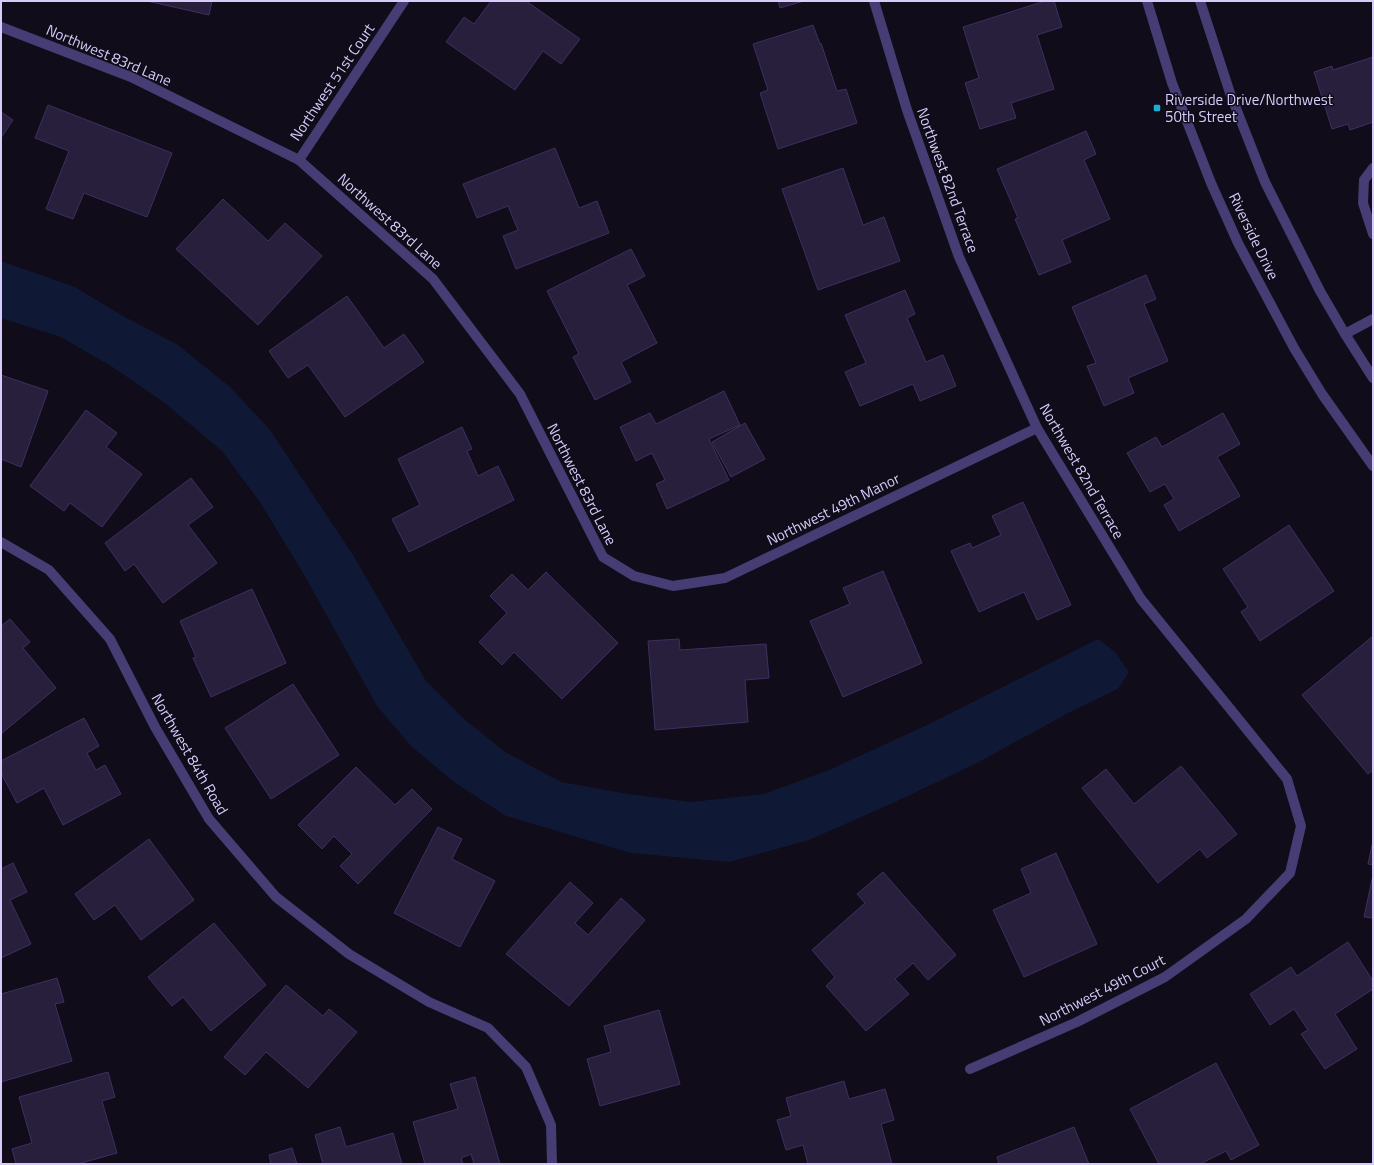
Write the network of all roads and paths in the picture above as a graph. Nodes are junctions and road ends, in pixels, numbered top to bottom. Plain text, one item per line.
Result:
1 (404, 1) edge
2 (874, 1) edge
3 (1146, 1) edge
4 (1200, 1) edge
5 (1, 26) edge
6 (299, 160) junction
7 (1373, 168) edge
8 (1373, 234) edge
9 (1373, 319) edge
10 (1345, 334) junction
11 (1373, 378) edge
12 (1037, 428) junction
13 (1373, 466) edge
14 (1, 542) edge
15 (634, 576) joint
16 (1301, 826) joint
17 (970, 1069) dead end
18 (552, 1164) edge

1 - 6 street, Northwest 51st Court
2 - 12 street, Northwest 82nd Terrace
3 - 13 street, Riverside Drive
4 - 10 street
5 - 6 street, Northwest 83rd Lane
6 - 15 street, Northwest 83rd Lane
7 - 8 street
9 - 10 street
10 - 11 street
12 - 15 street, Northwest 49th Manor
12 - 16 street, Northwest 82nd Terrace
14 - 18 street, Northwest 84th Road
16 - 17 street, Northwest 49th Court

